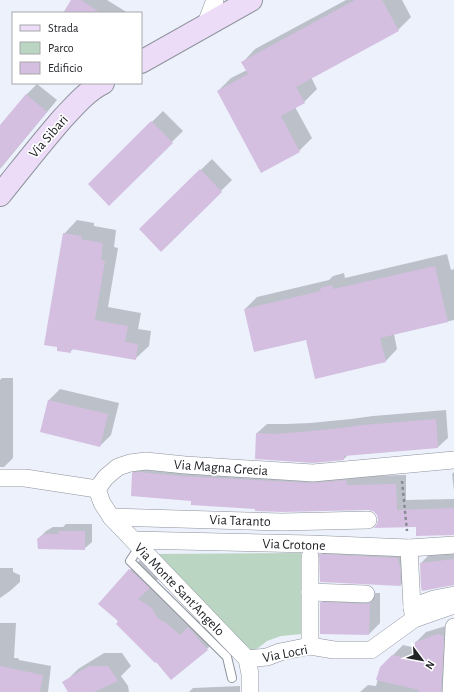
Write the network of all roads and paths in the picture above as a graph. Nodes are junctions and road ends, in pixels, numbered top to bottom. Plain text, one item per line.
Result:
1 (215, 0) edge
2 (251, 0) edge
3 (205, 26) junction
4 (142, 61) edge
5 (101, 84) edge
6 (0, 195) edge
7 (451, 457) edge
8 (400, 465) junction
9 (0, 478) edge
10 (98, 489) junction
11 (111, 516) junction
12 (368, 520) dead end
13 (136, 543) junction
14 (454, 546) edge
15 (409, 548) junction
16 (310, 557) dead end
17 (310, 592) junction
18 (366, 594) dead end
19 (454, 595) edge
20 (454, 605) edge
21 (413, 613) junction
22 (454, 627) edge
23 (310, 646) junction
24 (247, 659) junction
25 (232, 678) dead end
26 (250, 692) edge
27 (451, 692) edge

1 - 3 street
2 - 3 street
3 - 4 street
5 - 6 street, Via Sibari
7 - 8 street, Via Magna Grecia
8 - 10 street, Via Magna Grecia
8 - 15 path
9 - 10 street
10 - 11 street, Via Monte Sant'Angelo
11 - 12 street, Via Taranto
11 - 13 street, Via Monte Sant'Angelo
13 - 15 street, Via Crotone
13 - 24 street, Via Monte Sant'Angelo
13 - 25 lane
14 - 15 street, Via Crotone
15 - 21 street
16 - 17 street
17 - 18 street
17 - 23 street
19 - 21 street
20 - 21 street
21 - 23 street, Via Locri
22 - 27 street
23 - 24 street, Via Locri
24 - 26 street

